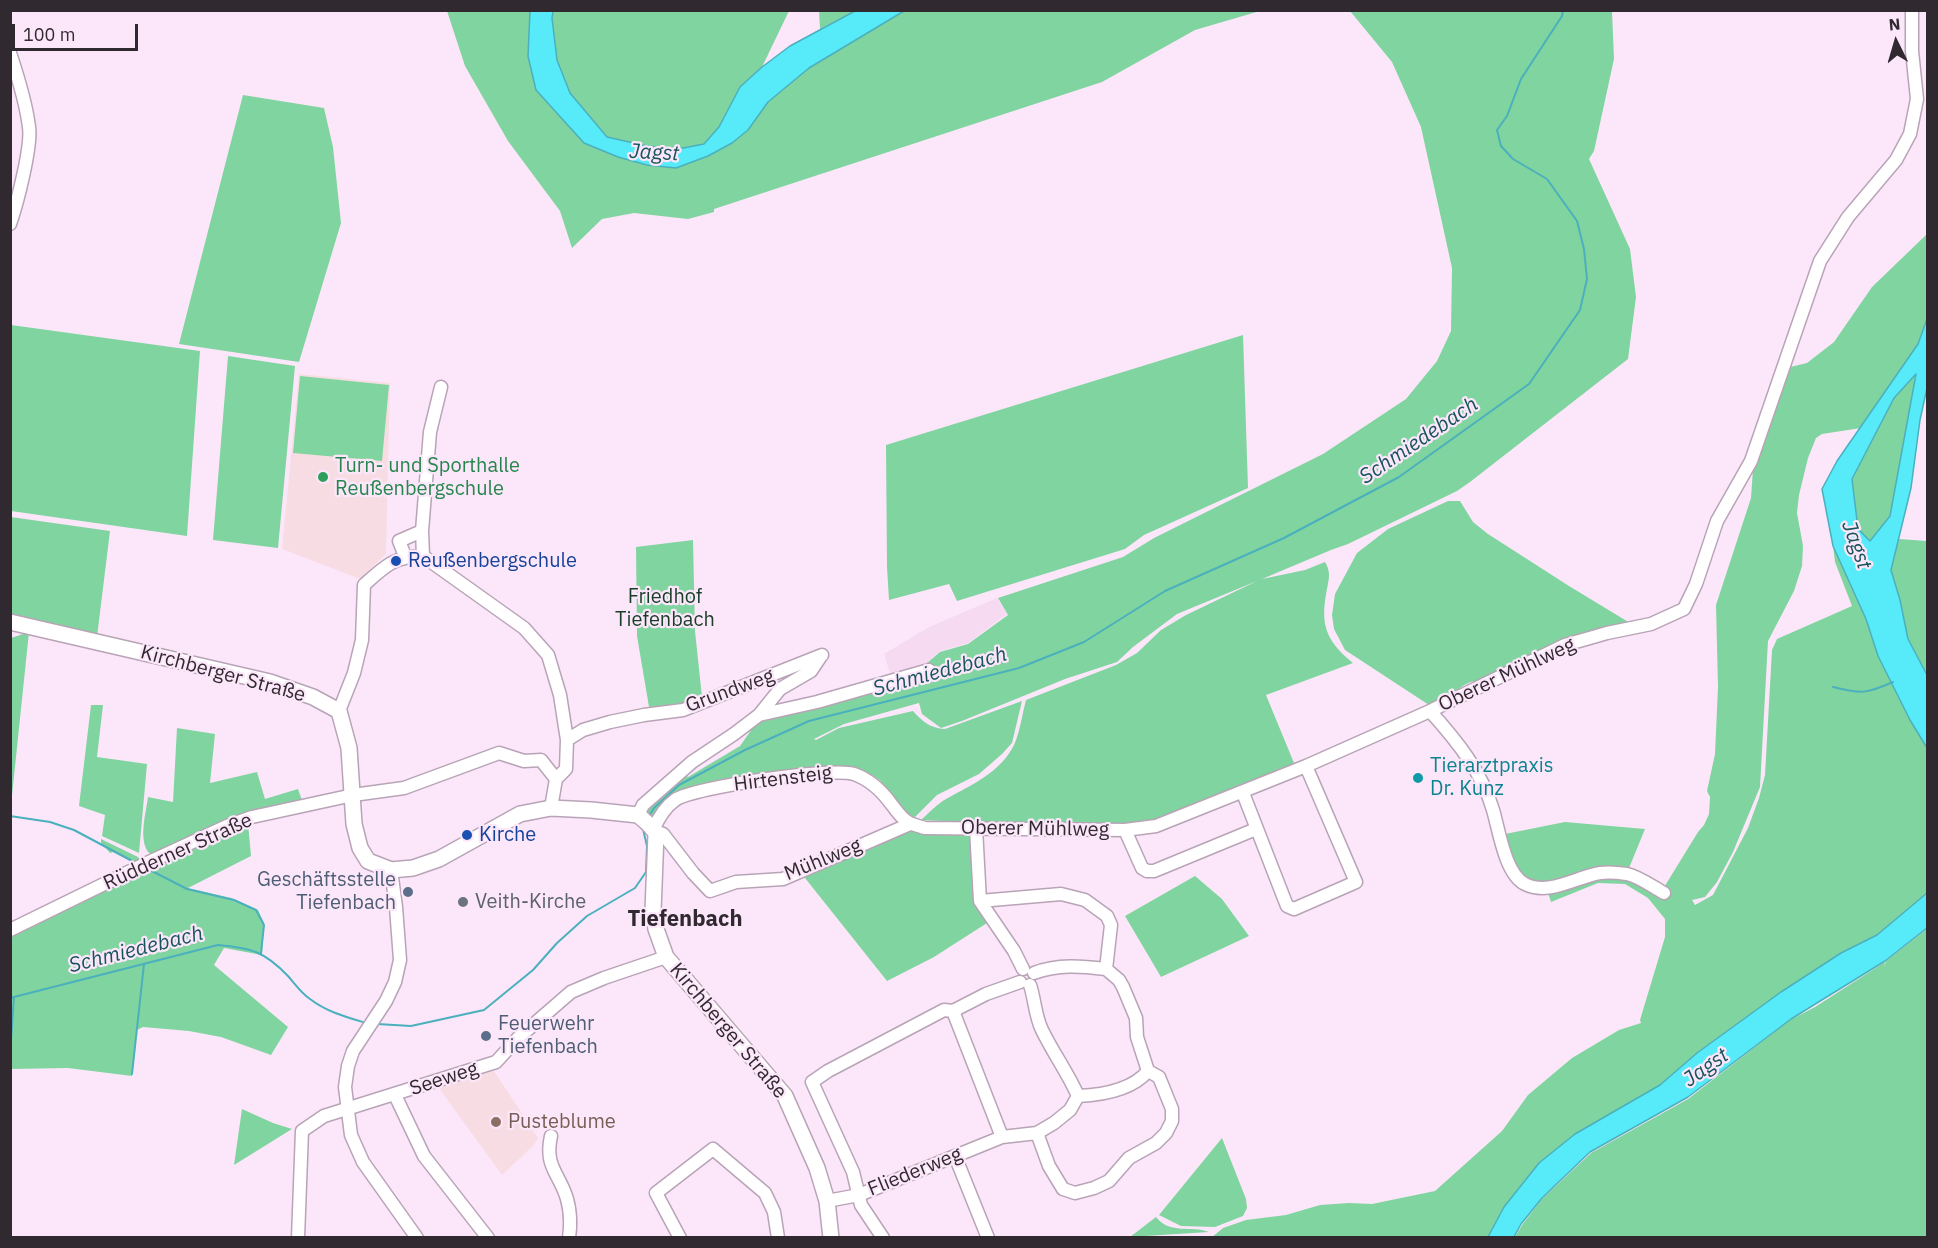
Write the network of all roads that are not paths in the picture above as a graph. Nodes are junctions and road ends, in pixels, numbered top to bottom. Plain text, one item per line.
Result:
1 (1912, 10) edge
2 (10, 53) edge
3 (10, 224) edge
4 (441, 387) dead end
5 (422, 531) junction
6 (405, 556) junction
7 (423, 556) junction
8 (10, 622) edge
9 (929, 670) dead end
10 (339, 711) junction
11 (1430, 711) junction
12 (759, 715) junction
13 (567, 740) junction
14 (1306, 766) junction
15 (556, 779) junction
16 (1242, 793) junction
17 (353, 795) junction
18 (551, 808) junction
19 (645, 822) junction
20 (910, 824) junction
21 (976, 828) junction
22 (1256, 829) junction
23 (1125, 830) junction
24 (391, 870) junction
25 (1664, 893) dead end
26 (980, 901) junction
27 (10, 930) edge
28 (666, 957) junction
29 (1106, 969) junction
30 (1027, 977) junction
31 (953, 1011) junction
32 (1148, 1071) junction
33 (395, 1095) junction
34 (1078, 1096) junction
35 (347, 1108) junction
36 (1037, 1133) junction
37 (551, 1136) dead end
38 (1002, 1137) junction
39 (956, 1156) junction
40 (859, 1195) junction
41 (827, 1201) junction
42 (298, 1238) edge
43 (417, 1238) edge
44 (488, 1238) edge
45 (569, 1238) edge
46 (680, 1238) edge
47 (778, 1238) edge
48 (831, 1238) edge
49 (883, 1238) edge
50 (988, 1238) edge

1 - 11 street, Oberer Mühlweg
2 - 3 street
4 - 5 street
5 - 6 street
5 - 7 street
6 - 7 street
6 - 10 street
7 - 13 street
8 - 10 main road, Kirchberger Straße
9 - 12 street
10 - 17 main road
11 - 14 street, Oberer Mühlweg
11 - 25 street
12 - 13 street, Grundweg
12 - 19 street
13 - 15 street
14 - 16 street, Oberer Mühlweg
14 - 22 street
15 - 17 street, Rüdderner Straße
15 - 18 street
16 - 22 street
16 - 23 street, Oberer Mühlweg
17 - 24 main road
17 - 27 street, Rüdderner Straße
18 - 19 main road
18 - 24 main road
19 - 20 street, Hirtensteig
19 - 20 street, Mühlweg
19 - 28 main road, Kirchberger Straße
20 - 21 street, Oberer Mühlweg
21 - 23 street, Oberer Mühlweg
21 - 26 street
22 - 23 street
24 - 35 street
26 - 29 street
26 - 30 street
28 - 33 street, Seeweg
28 - 41 main road, Kirchberger Straße
29 - 30 street
29 - 32 street
30 - 31 street
30 - 34 street
31 - 38 street
31 - 40 street
32 - 34 street
32 - 36 street
33 - 35 street, Seeweg
33 - 44 street
34 - 36 street, Fliederweg
35 - 42 street, Seeweg
35 - 43 street
36 - 38 street, Fliederweg
37 - 45 street
38 - 39 street, Fliederweg
39 - 40 street, Fliederweg
39 - 50 street
40 - 41 street, Fliederweg
40 - 49 street
41 - 48 main road, Kirchberger Straße
46 - 47 street

